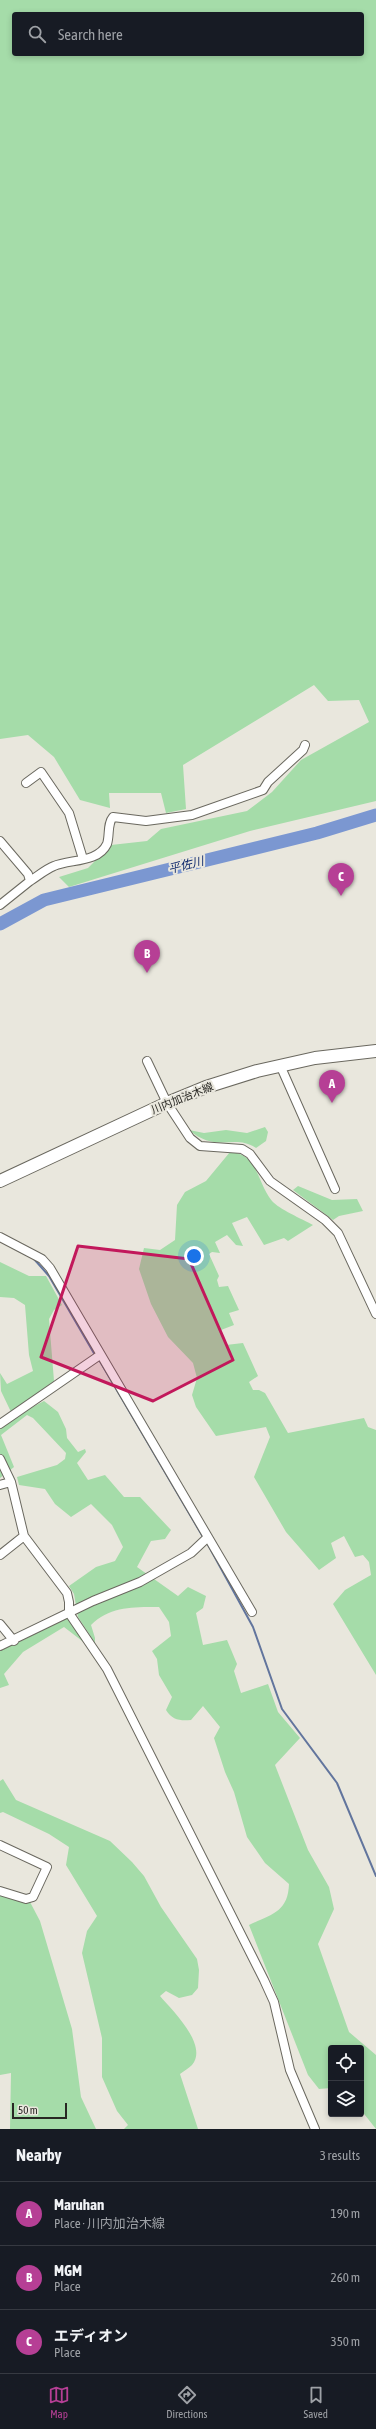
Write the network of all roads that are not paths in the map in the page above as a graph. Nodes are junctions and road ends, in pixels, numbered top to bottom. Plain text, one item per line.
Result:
1 (305, 745) dead end
2 (26, 783) dead end
3 (0, 841) edge
4 (83, 859) junction
5 (30, 880) junction
6 (0, 905) edge
7 (376, 1051) edge
8 (147, 1061) dead end
9 (280, 1066) junction
10 (167, 1103) junction
11 (0, 1181) edge
12 (335, 1189) dead end
13 (0, 1237) edge
14 (376, 1314) edge
15 (98, 1356) junction
16 (0, 1424) edge
17 (0, 1459) edge
18 (11, 1482) junction
19 (0, 1485) edge
20 (24, 1536) junction
21 (206, 1538) junction
22 (0, 1555) edge
23 (252, 1612) dead end
24 (68, 1613) junction
25 (0, 1624) edge
26 (14, 1642) junction
27 (0, 1646) edge
28 (0, 1845) edge
29 (0, 1891) edge
30 (315, 2129) edge

1 - 4 street
2 - 4 street
3 - 5 street
4 - 5 street
5 - 6 street
7 - 9 main road, 川内加治木線
8 - 10 street
9 - 10 main road, 川内加治木線
9 - 12 street
10 - 11 main road, 川内加治木線
10 - 14 street
13 - 15 street
15 - 16 street
15 - 21 street
17 - 18 street
18 - 19 street
18 - 20 street
20 - 22 street
20 - 24 street
21 - 23 street
21 - 24 street
24 - 26 street
24 - 30 street
25 - 26 street
26 - 27 street
28 - 29 street

